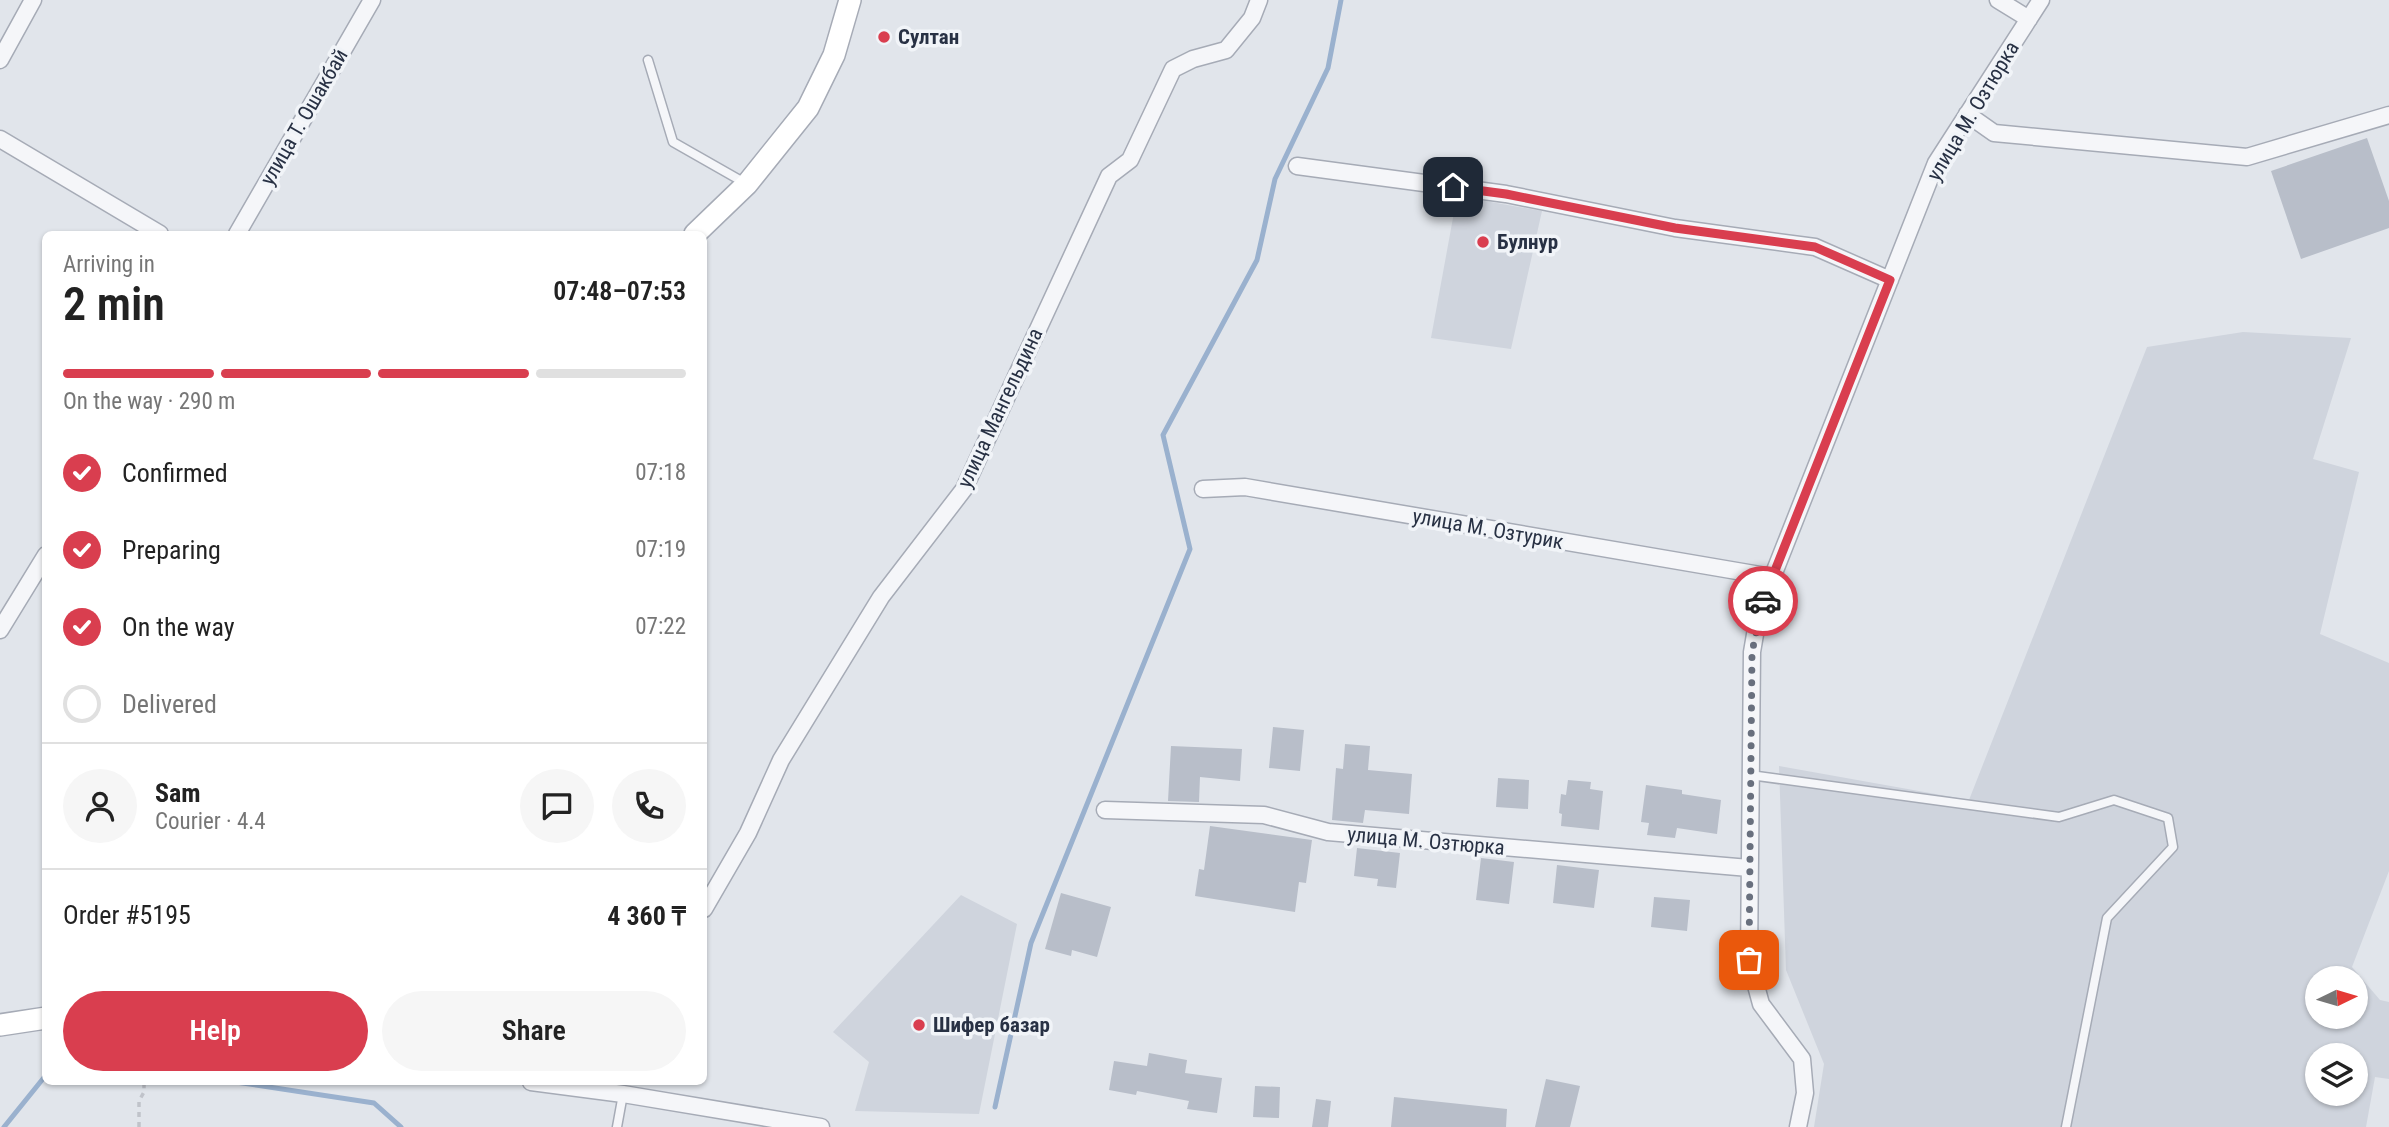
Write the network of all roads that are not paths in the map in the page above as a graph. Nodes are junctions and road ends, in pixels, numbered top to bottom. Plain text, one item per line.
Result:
1 (33, 0) edge
2 (372, 0) edge
3 (850, 0) edge
4 (1259, 0) edge
5 (1998, 0) edge
6 (2041, 0) edge
7 (2029, 19) junction
8 (0, 60) edge
9 (648, 61) dead end
10 (1967, 114) junction
11 (2389, 115) edge
12 (0, 139) edge
13 (1297, 166) dead end
14 (747, 184) junction
15 (154, 231) edge
16 (239, 231) edge
17 (698, 231) edge
18 (1890, 280) junction
19 (1203, 489) dead end
20 (42, 562) edge
21 (1772, 577) junction
22 (0, 630) edge
23 (1749, 775) junction
24 (1105, 810) dead end
25 (1749, 868) junction
26 (707, 904) edge
27 (42, 1019) edge
28 (0, 1025) edge
29 (578, 1085) edge
30 (625, 1088) edge
31 (617, 1127) edge
32 (821, 1127) edge
33 (1798, 1127) edge
34 (2066, 1127) edge

1 - 8 street
2 - 16 street, улица Т. Ошакбай
3 - 14 main road
4 - 26 street, улица Мангельдина
5 - 7 street
6 - 7 street, улица М. Озтюрка
7 - 10 street, улица М. Озтюрка
9 - 14 lane
10 - 11 street
10 - 18 street, улица М. Озтюрка
12 - 15 street
13 - 18 street
14 - 17 main road
18 - 21 street, улица М. Озтюрка
19 - 21 street, улица М. Озтурик
20 - 22 street
21 - 23 street, улица М. Озтюрка
23 - 25 street, улица М. Озтюрка
23 - 34 lane
24 - 25 street, улица М. Озтюрка
25 - 33 street, улица М. Озтюрка
27 - 28 main road
29 - 30 street
30 - 31 lane
30 - 32 street

